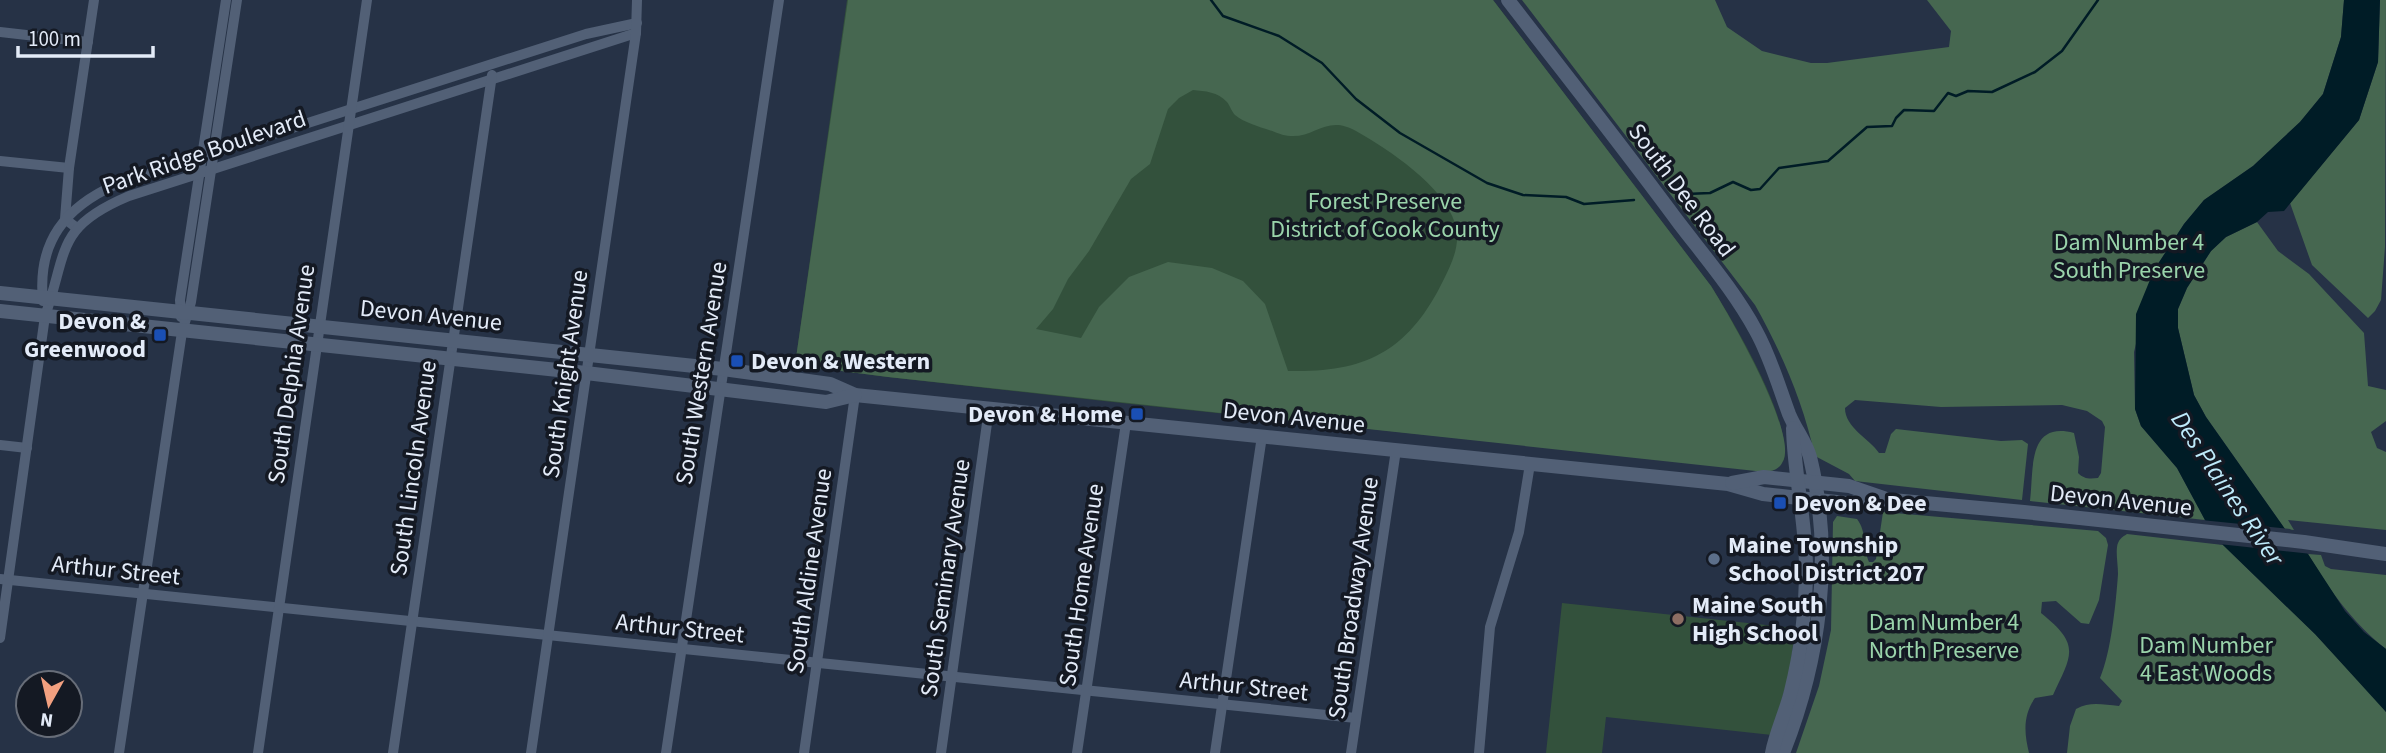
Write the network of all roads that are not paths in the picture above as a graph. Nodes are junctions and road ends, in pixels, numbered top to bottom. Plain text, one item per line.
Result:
1 (94, 0) edge
2 (226, 0) edge
3 (237, 0) edge
4 (367, 0) edge
5 (637, 0) edge
6 (779, 0) edge
7 (1508, 0) edge
8 (636, 28) junction
9 (0, 32) edge
10 (88, 42) junction
11 (493, 64) junction
12 (491, 80) junction
13 (351, 111) junction
14 (348, 126) junction
15 (213, 154) junction
16 (200, 158) junction
17 (0, 160) edge
18 (69, 168) junction
19 (211, 170) junction
20 (198, 174) junction
21 (65, 219) junction
22 (77, 228) junction
23 (0, 293) edge
24 (47, 298) junction
25 (0, 311) edge
26 (184, 312) junction
27 (45, 316) junction
28 (319, 326) junction
29 (182, 332) junction
30 (453, 339) junction
31 (316, 345) junction
32 (589, 354) junction
33 (450, 359) junction
34 (723, 369) junction
35 (586, 373) junction
36 (720, 388) junction
37 (855, 395) junction
38 (989, 409) junction
39 (1126, 422) junction
40 (1793, 423) junction
41 (1262, 436) junction
42 (0, 445) edge
43 (27, 448) junction
44 (1396, 450) junction
45 (1530, 464) junction
46 (1797, 481) junction
47 (1815, 483) junction
48 (1728, 484) junction
49 (1799, 498) junction
50 (1817, 500) junction
51 (1892, 500) junction
52 (2386, 554) edge
53 (5, 580) edge
54 (143, 594) junction
55 (279, 608) junction
56 (413, 622) junction
57 (550, 636) junction
58 (0, 638) edge
59 (681, 649) junction
60 (817, 663) junction
61 (952, 677) junction
62 (1087, 691) junction
63 (1222, 705) junction
64 (1356, 718) junction
65 (119, 753) edge
66 (258, 753) edge
67 (393, 753) edge
68 (531, 753) edge
69 (666, 753) edge
70 (804, 753) edge
71 (941, 753) edge
72 (1077, 753) edge
73 (1215, 753) edge
74 (1352, 753) edge
75 (1479, 753) edge
76 (1772, 753) edge
77 (1783, 753) edge

1 - 10 street
2 - 16 street
3 - 15 street
4 - 13 street, South Delphia Avenue
5 - 8 street, South Knight Avenue
6 - 34 street, South Western Avenue
7 - 40 street, South Dee Road
8 - 11 street, Park Ridge Boulevard
8 - 12 street, Park Ridge Boulevard
8 - 32 street, South Knight Avenue
9 - 10 street
10 - 18 street
11 - 12 street, South Lincoln Avenue
11 - 13 street, Park Ridge Boulevard
12 - 14 street, Park Ridge Boulevard
12 - 30 street, South Lincoln Avenue
13 - 14 street, South Delphia Avenue
13 - 15 street, Park Ridge Boulevard
14 - 19 street, Park Ridge Boulevard
14 - 28 street, South Delphia Avenue
15 - 16 street, Park Ridge Boulevard
15 - 19 street
16 - 20 street
16 - 21 street, Park Ridge Boulevard
17 - 18 street
18 - 21 street
19 - 20 street, Park Ridge Boulevard
19 - 26 street
20 - 22 street, Park Ridge Boulevard
20 - 26 street
21 - 22 street
21 - 24 street, Park Ridge Boulevard
22 - 24 street, Park Ridge Boulevard
23 - 24 street, Devon Avenue
24 - 26 street, Devon Avenue
24 - 27 street, Park Ridge Boulevard
25 - 27 street, Devon Avenue
26 - 28 street, Devon Avenue
26 - 29 street
27 - 29 street, Devon Avenue
27 - 43 street, Park Ridge Boulevard
28 - 30 street, Devon Avenue
28 - 31 street, South Delphia Avenue
29 - 31 street, Devon Avenue
29 - 54 street
30 - 32 street, Devon Avenue
30 - 33 street, South Lincoln Avenue
31 - 33 street, Devon Avenue
31 - 55 street, South Delphia Avenue
32 - 34 street, Devon Avenue
32 - 35 street, South Knight Avenue
33 - 35 street, Devon Avenue
33 - 56 street, South Lincoln Avenue
34 - 36 street, South Western Avenue
34 - 37 street, Devon Avenue
35 - 36 street, Devon Avenue
35 - 57 street, South Knight Avenue
36 - 37 street, Devon Avenue
36 - 59 street, South Western Avenue
37 - 38 street, Devon Avenue
37 - 60 street, South Aldine Avenue
38 - 39 street, Devon Avenue
38 - 61 street, South Seminary Avenue
39 - 41 street, Devon Avenue
39 - 62 street, South Home Avenue
40 - 46 street, South Dee Road
40 - 47 street, South Dee Road
41 - 44 street, Devon Avenue
41 - 63 street
42 - 43 street
43 - 53 street, Park Ridge Boulevard
44 - 45 street, Devon Avenue
44 - 64 street, South Broadway Avenue
45 - 48 street, Devon Avenue
45 - 75 street
46 - 47 street, Devon Avenue
46 - 48 street, Devon Avenue
46 - 49 street, South Dee Road
47 - 50 street, South Dee Road
47 - 51 street, Devon Avenue
48 - 49 street, Devon Avenue
49 - 50 street, Devon Avenue
49 - 76 street, South Dee Road
50 - 51 street, Devon Avenue
50 - 77 street, South Dee Road
51 - 52 street, Devon Avenue
53 - 54 street, Arthur Street
53 - 58 street, Park Ridge Boulevard
54 - 55 street, Arthur Street
54 - 65 street
55 - 56 street, Arthur Street
55 - 66 street, South Delphia Avenue
56 - 57 street, Arthur Street
56 - 67 street, South Lincoln Avenue
57 - 59 street, Arthur Street
57 - 68 street, South Knight Avenue
59 - 60 street, Arthur Street
59 - 69 street, South Western Avenue
60 - 61 street, Arthur Street
60 - 70 street, South Aldine Avenue
61 - 62 street, Arthur Street
61 - 71 street, South Seminary Avenue
62 - 63 street, Arthur Street
62 - 72 street, South Home Avenue
63 - 64 street, Arthur Street
63 - 73 street
64 - 74 street, South Broadway Avenue

